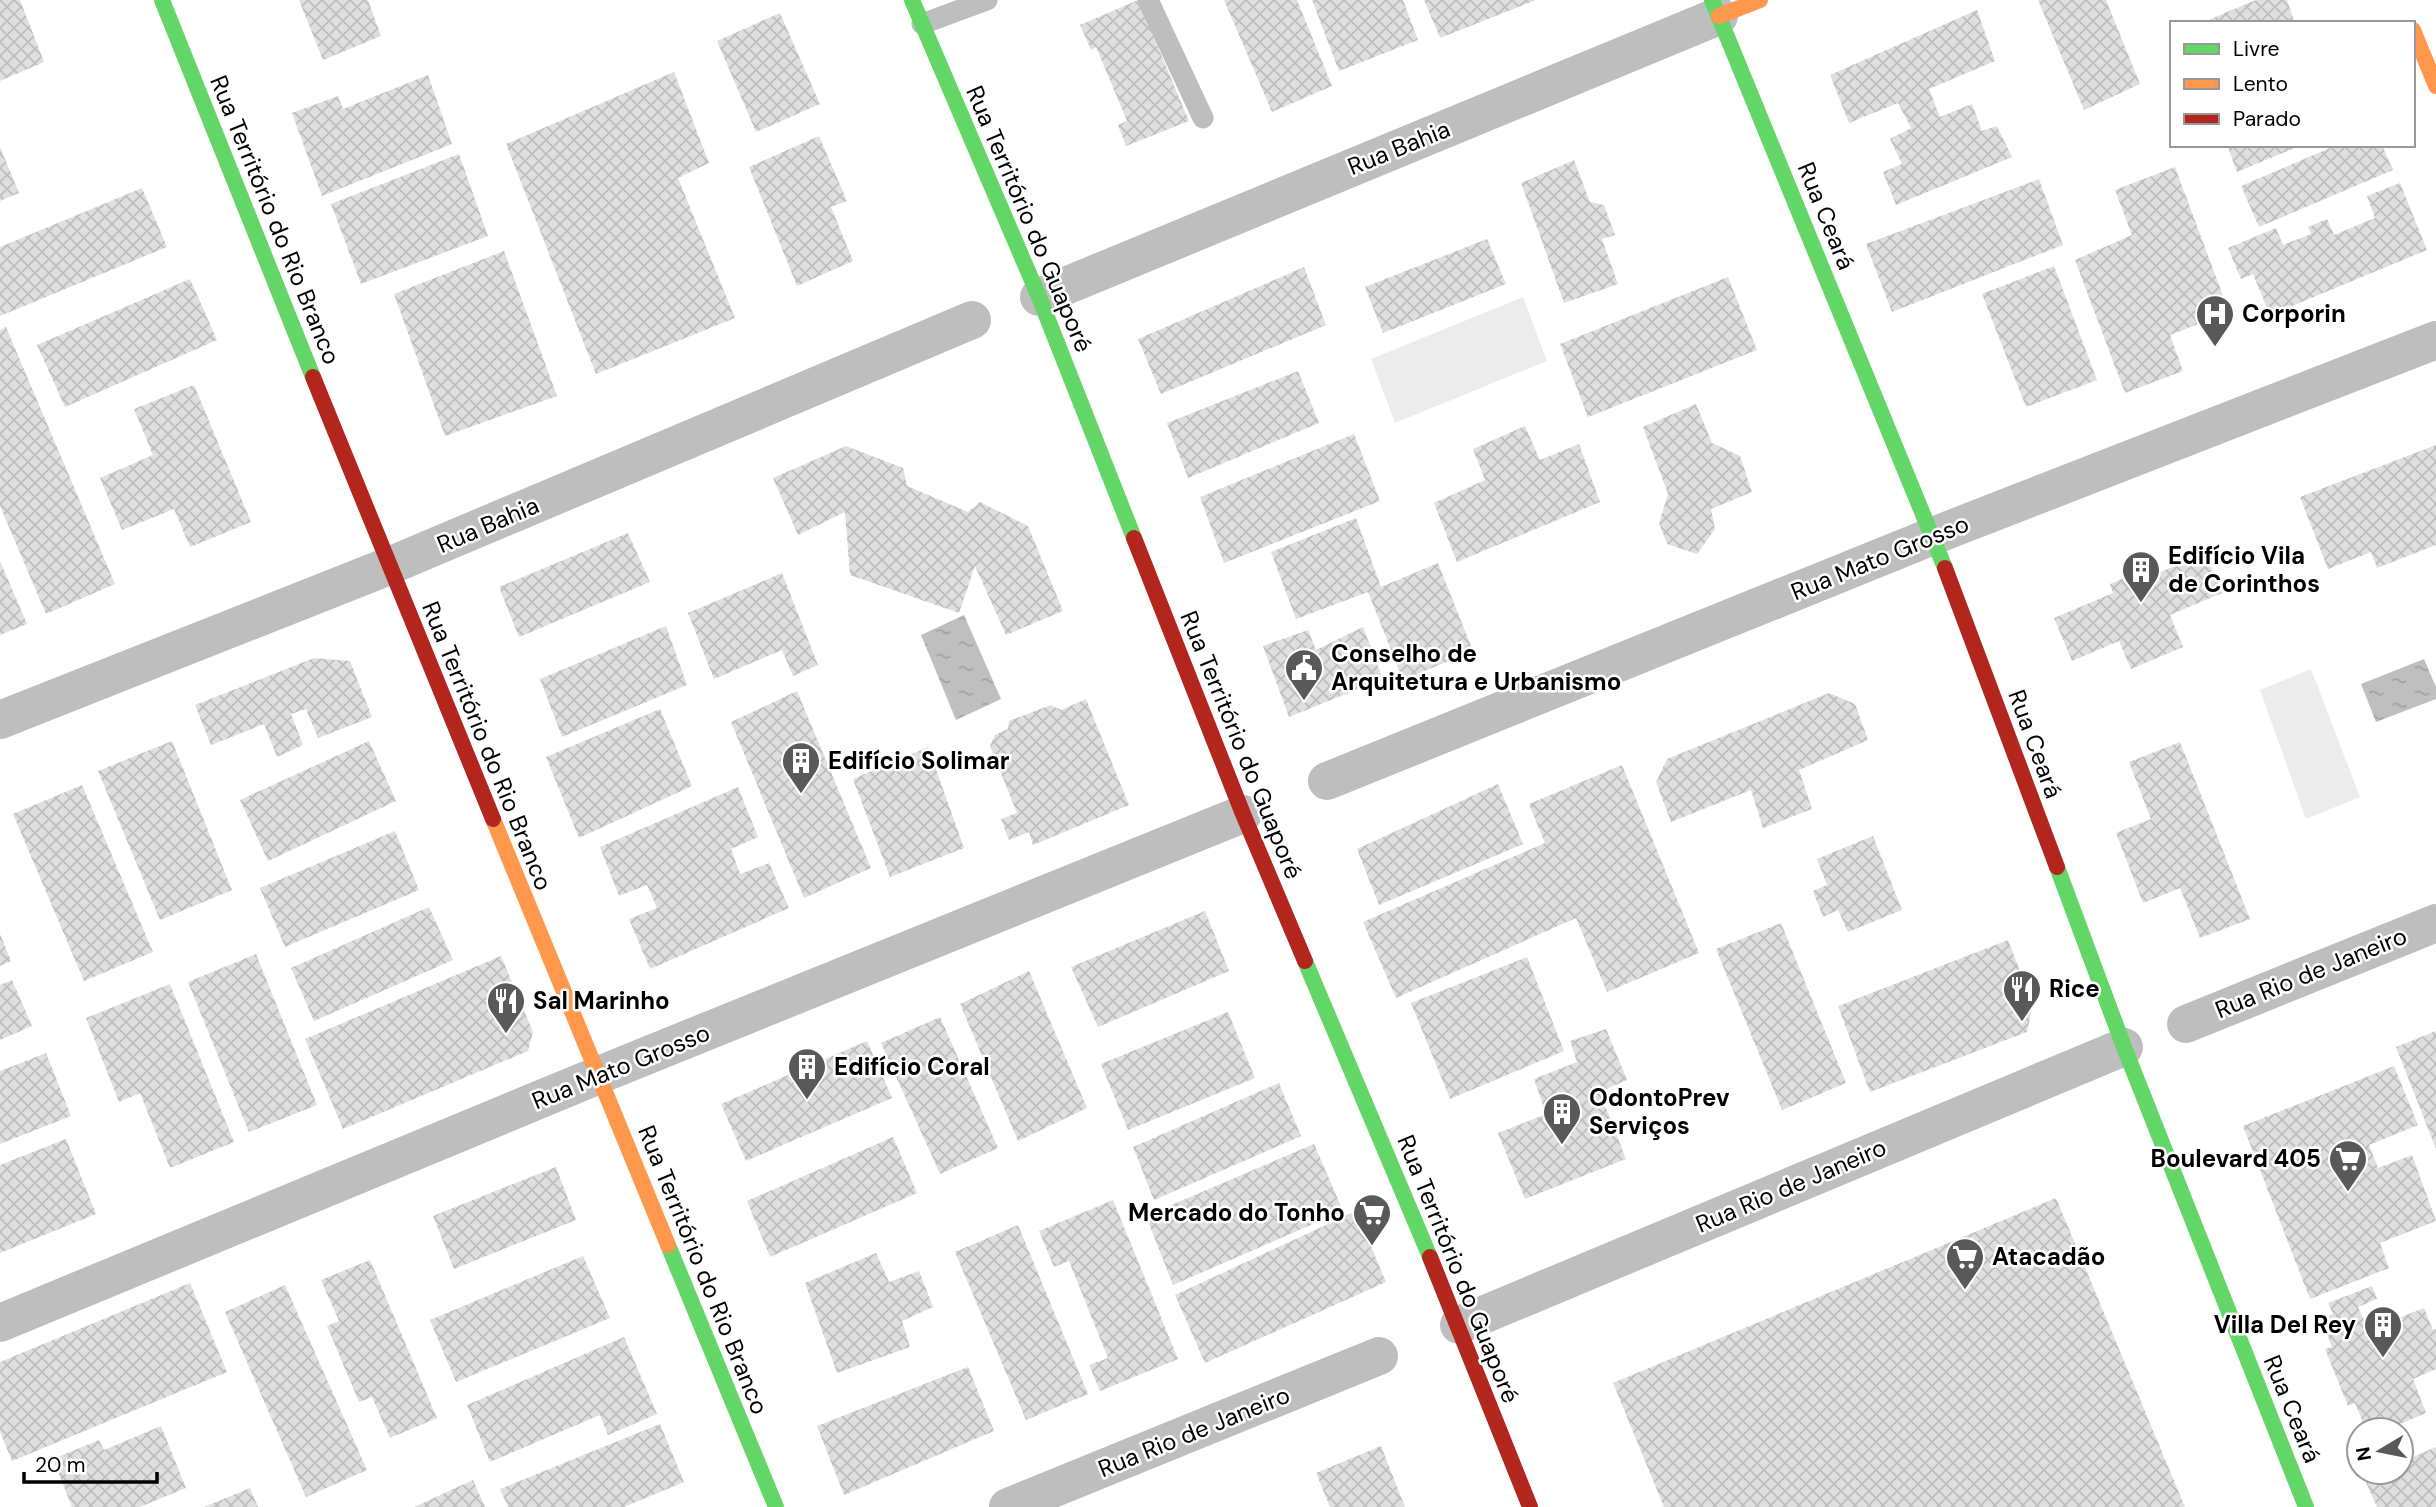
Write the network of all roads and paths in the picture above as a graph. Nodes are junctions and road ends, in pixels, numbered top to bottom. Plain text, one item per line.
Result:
1 (162, 0) edge
2 (912, 0) edge
3 (987, 0) edge
4 (1148, 0) edge
5 (1760, 0) edge
6 (1716, 8) edge
7 (922, 24) junction
8 (2415, 35) edge
9 (2436, 86) edge
10 (1203, 118) dead end
11 (1039, 297) junction
12 (972, 320) dead end
13 (2436, 340) edge
14 (1933, 536) junction
15 (389, 566) junction
16 (0, 720) edge
17 (1327, 781) dead end
18 (1243, 814) junction
19 (2436, 923) edge
20 (2186, 1024) dead end
21 (2124, 1047) junction
22 (599, 1075) junction
23 (0, 1323) edge
24 (1459, 1325) junction
25 (1379, 1356) dead end
26 (776, 1507) edge
27 (1008, 1507) edge
28 (1530, 1507) edge
29 (2306, 1507) edge

1 - 15 street, Rua Território do Rio Branco
2 - 7 street, Rua Território do Guaporé
3 - 7 lane
4 - 10 lane
5 - 6 street, Rua Bahia
6 - 11 street, Rua Bahia
6 - 14 street, Rua Ceará
7 - 11 street, Rua Território do Guaporé
8 - 9 street
11 - 18 street, Rua Território do Guaporé
12 - 15 street, Rua Bahia
13 - 14 street, Rua Mato Grosso
14 - 17 street, Rua Mato Grosso
14 - 21 street, Rua Ceará
15 - 16 street, Rua Bahia
15 - 22 street, Rua Território do Rio Branco
18 - 22 street, Rua Mato Grosso
18 - 24 street, Rua Território do Guaporé
19 - 20 street, Rua Rio de Janeiro
21 - 24 street, Rua Rio de Janeiro
21 - 29 street, Rua Ceará
22 - 23 street, Rua Mato Grosso
22 - 26 street, Rua Território do Rio Branco
24 - 28 street, Rua Território do Guaporé
25 - 27 street, Rua Rio de Janeiro

